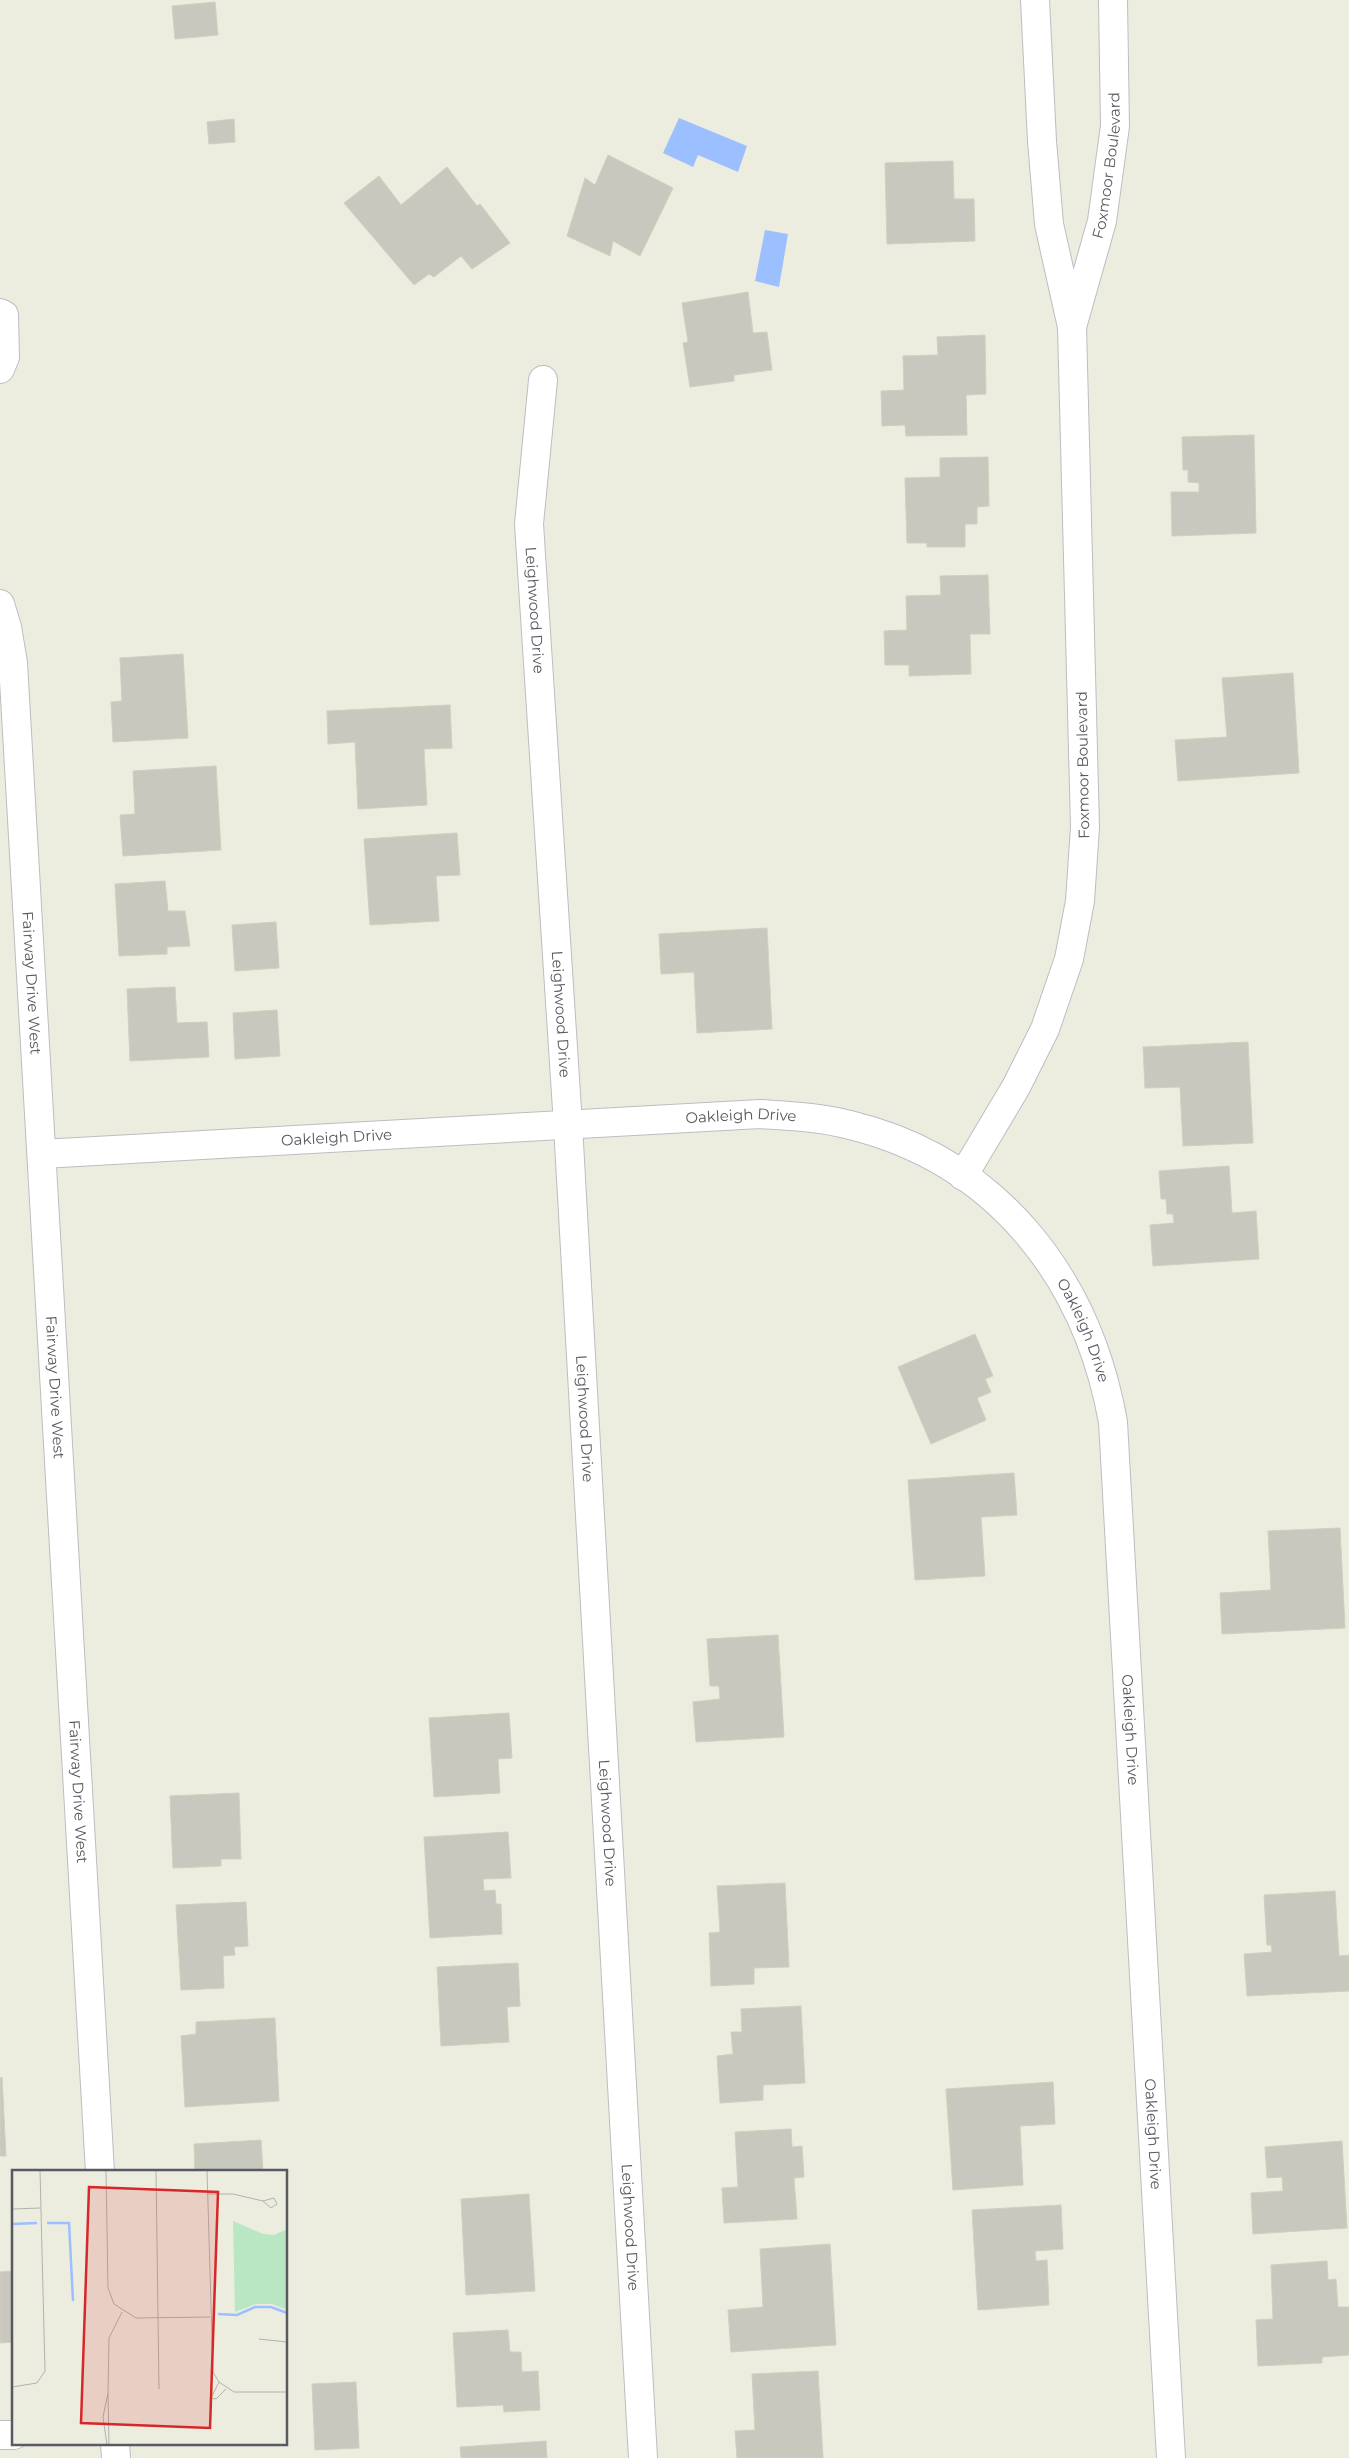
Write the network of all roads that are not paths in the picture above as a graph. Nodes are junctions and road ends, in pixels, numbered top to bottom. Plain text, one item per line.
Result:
1 (1036, 0) edge
2 (1113, 0) edge
3 (0, 314) edge
4 (1072, 327) junction
5 (0, 369) edge
6 (543, 380) dead end
7 (0, 604) edge
8 (568, 1125) junction
9 (42, 1154) junction
10 (963, 1176) junction
11 (100, 2170) edge
12 (643, 2458) edge
13 (1171, 2458) edge

1 - 4 street, Foxmoor Boulevard
2 - 4 street, Foxmoor Boulevard
3 - 5 street
4 - 10 street, Foxmoor Boulevard
6 - 8 street, Leighwood Drive
7 - 9 street, Fairway Drive West
8 - 9 street, Oakleigh Drive
8 - 10 street, Oakleigh Drive
8 - 12 street, Leighwood Drive
9 - 11 street, Fairway Drive West
10 - 13 street, Oakleigh Drive

